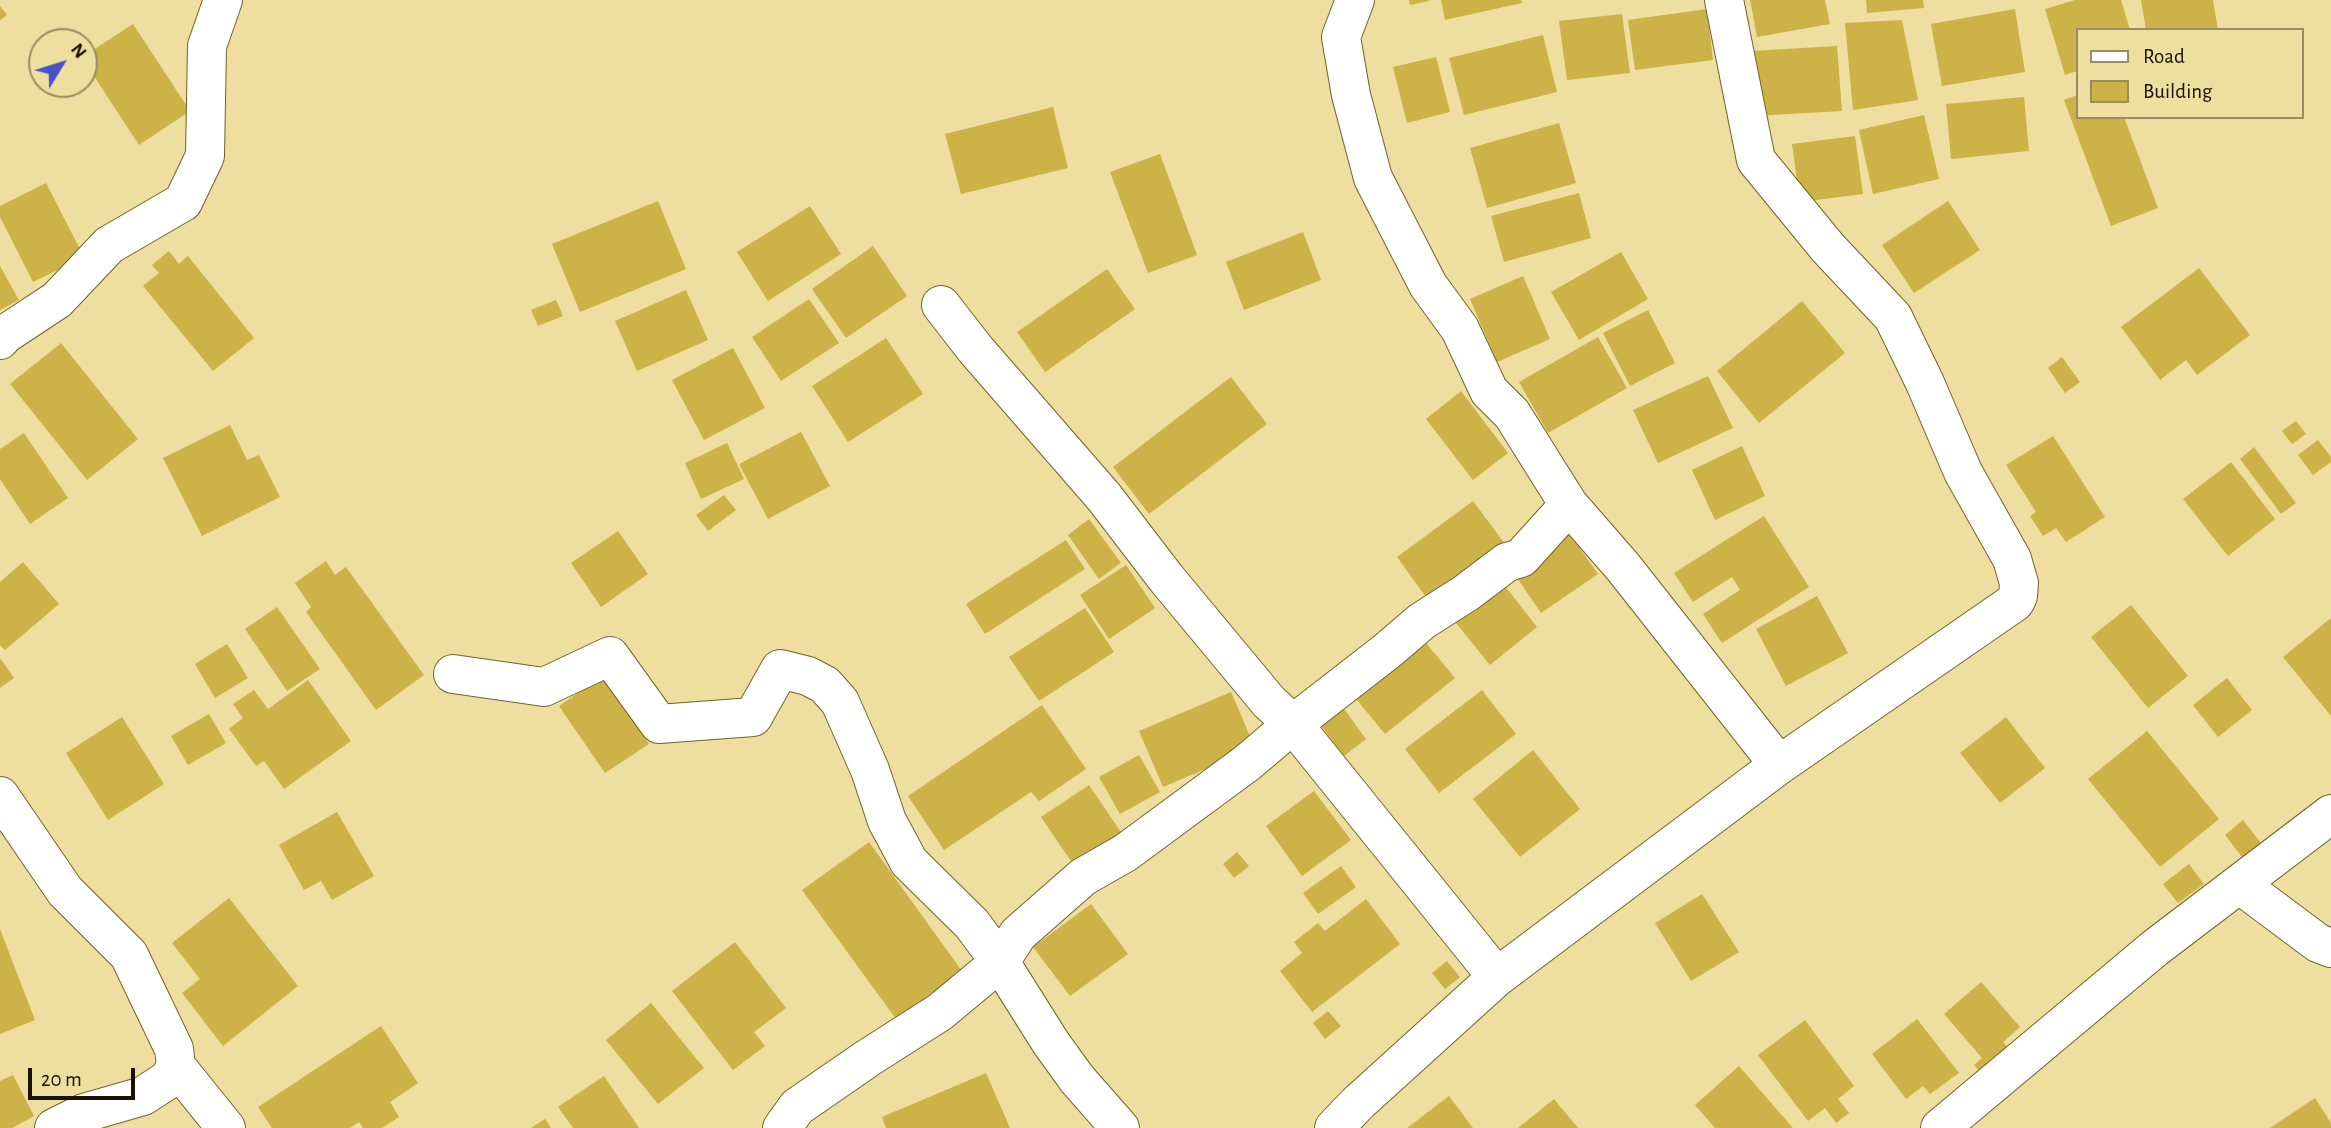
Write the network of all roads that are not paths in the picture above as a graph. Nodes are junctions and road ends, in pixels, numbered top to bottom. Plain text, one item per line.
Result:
1 (223, 0) edge
2 (1355, 0) edge
3 (1724, 0) edge
4 (941, 305) dead end
5 (0, 340) edge
6 (1569, 505) junction
7 (453, 674) dead end
8 (1293, 724) junction
9 (1779, 765) junction
10 (0, 796) edge
11 (2331, 814) edge
12 (2239, 884) junction
13 (2331, 948) edge
14 (1000, 962) junction
15 (1497, 976) junction
16 (176, 1066) junction
17 (54, 1128) edge
18 (226, 1128) edge
19 (782, 1128) edge
20 (1120, 1128) edge
21 (1334, 1128) edge
22 (1940, 1128) edge

1 - 5 street
2 - 6 street
3 - 9 street
4 - 8 street
6 - 8 street
6 - 9 street
7 - 14 street
8 - 14 street
8 - 15 street
9 - 15 street
10 - 16 street
11 - 12 street
12 - 13 street
12 - 22 street
14 - 19 street
14 - 20 street
15 - 21 street
16 - 17 street
16 - 18 street

